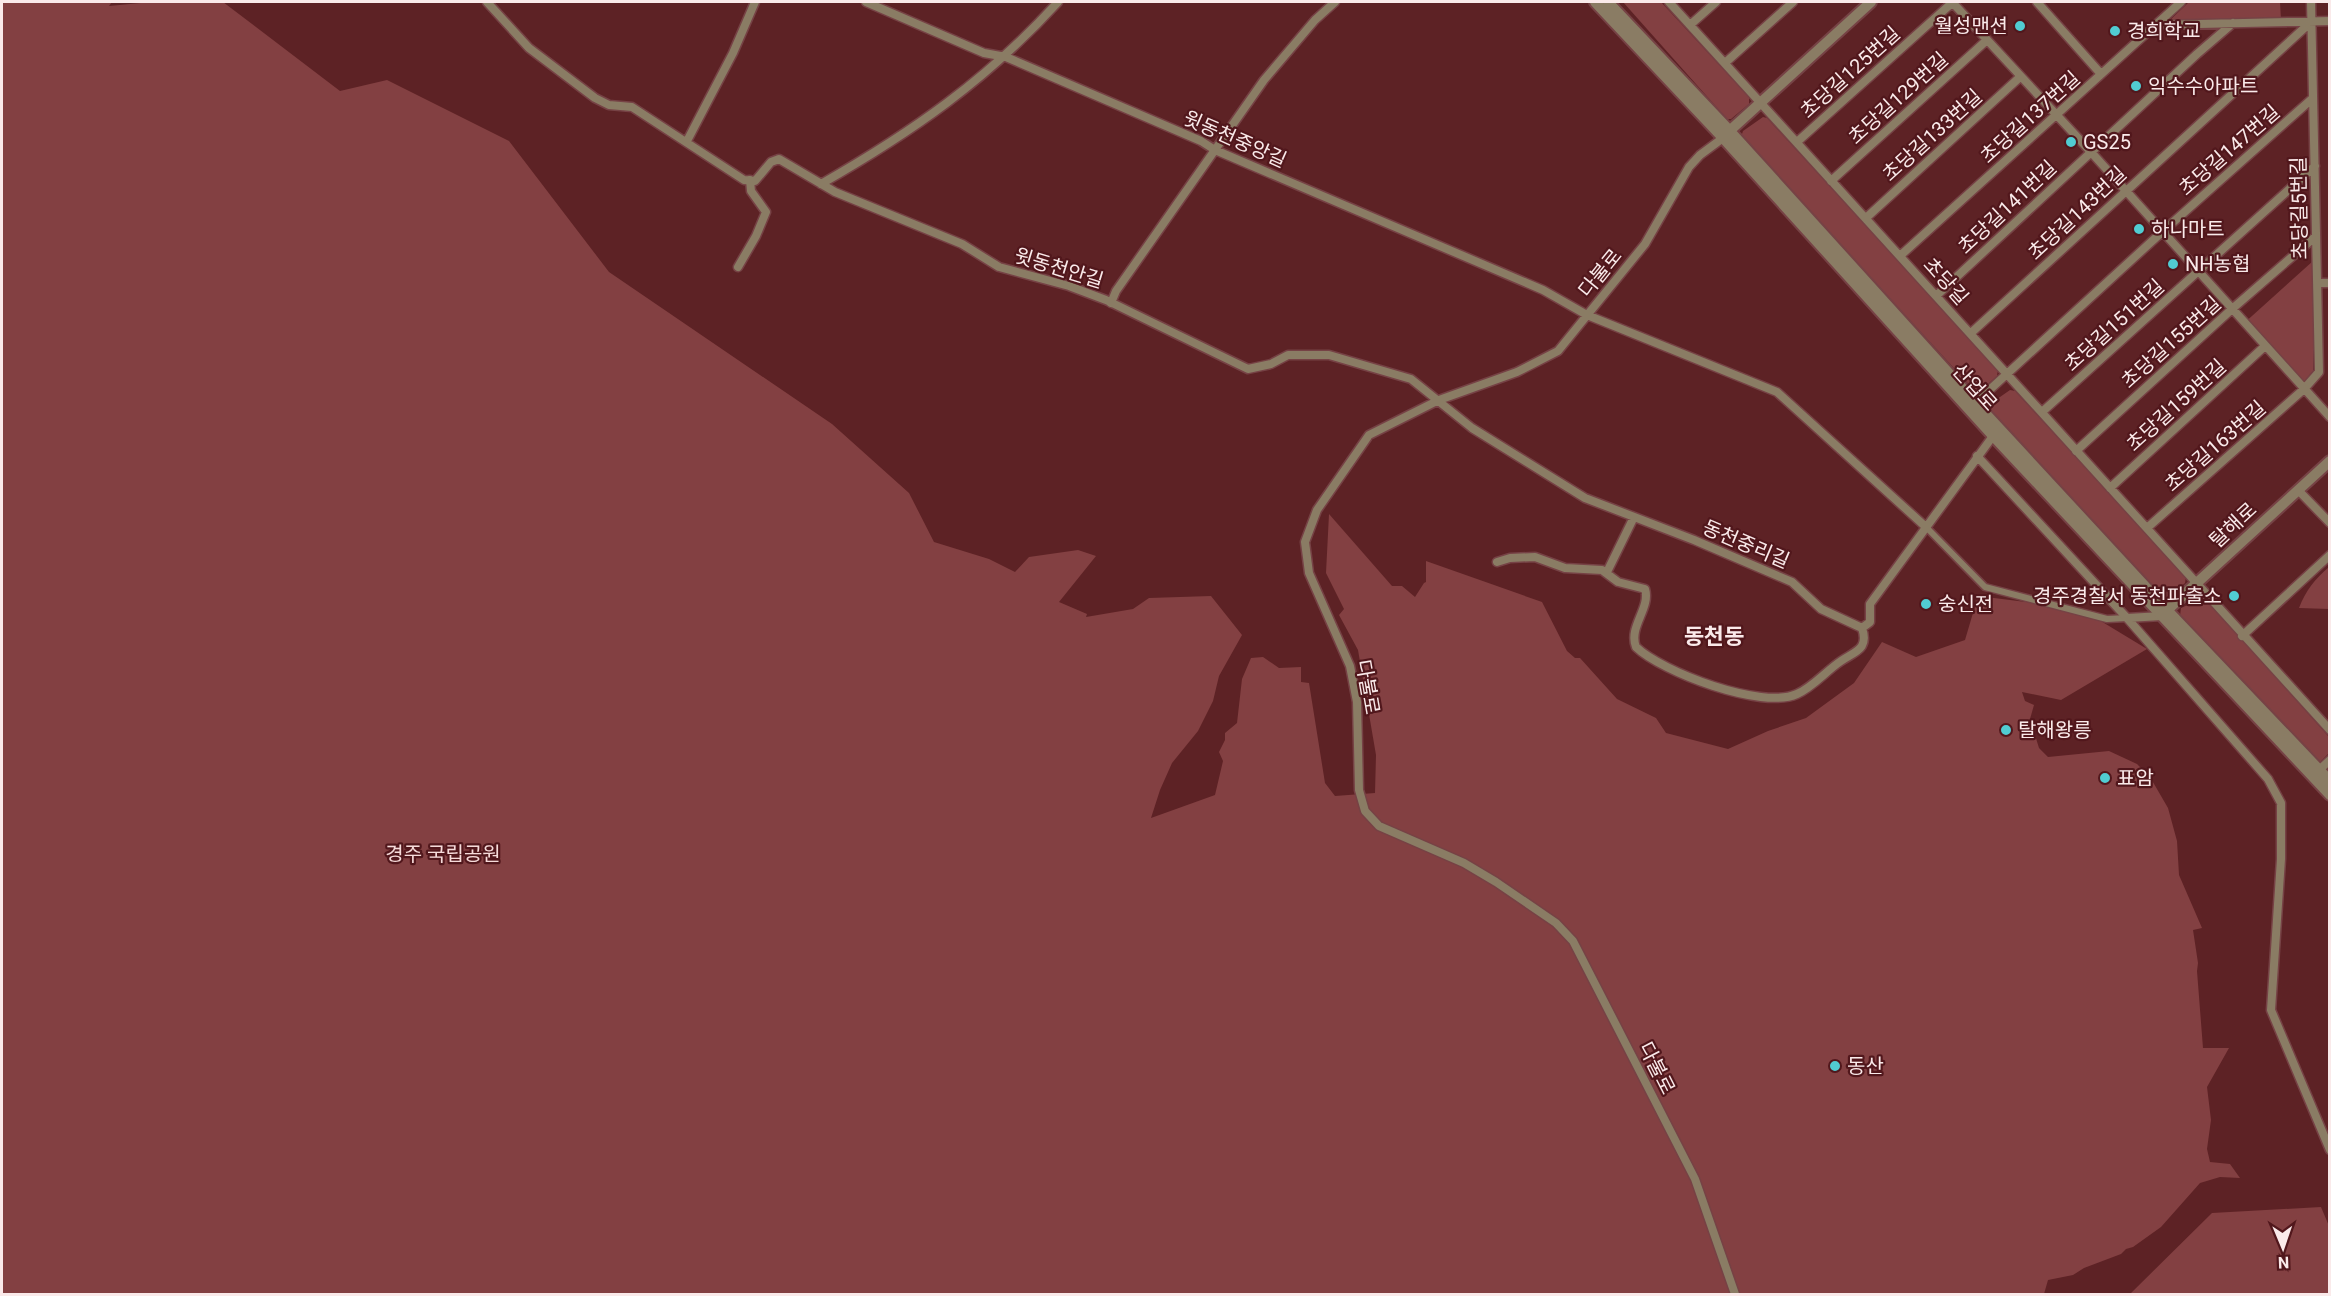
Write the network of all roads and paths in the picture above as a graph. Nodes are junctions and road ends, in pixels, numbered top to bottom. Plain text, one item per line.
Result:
1 (487, 2) edge
2 (755, 2) edge
3 (866, 2) edge
4 (1058, 2) edge
5 (1335, 2) edge
6 (1595, 2) edge
7 (1608, 2) edge
8 (1669, 2) edge
9 (1716, 2) edge
10 (1793, 2) edge
11 (1871, 2) edge
12 (1953, 2) edge
13 (2037, 2) edge
14 (2181, 2) edge
15 (2312, 2) edge
16 (2312, 21) junction
17 (2330, 21) edge
18 (2233, 23) junction
19 (1690, 25) junction
20 (2155, 25) junction
21 (1987, 40) junction
22 (1006, 57) junction
23 (1725, 63) junction
24 (2101, 74) junction
25 (2020, 76) junction
26 (2313, 98) junction
27 (1760, 104) junction
28 (2057, 115) junction
29 (1726, 134) junction
30 (687, 141) junction
31 (1797, 142) junction
32 (1215, 150) junction
33 (2091, 152) junction
34 (2315, 166) junction
35 (750, 180) junction
36 (1832, 181) junction
37 (821, 184) junction
38 (2125, 192) junction
39 (1866, 218) junction
40 (2162, 232) junction
41 (2316, 236) junction
42 (1901, 255) junction
43 (738, 267) dead end
44 (2198, 272) junction
45 (2317, 283) junction
46 (2330, 283) edge
47 (1936, 296) junction
48 (1111, 303) junction
49 (2232, 309) junction
50 (1587, 315) junction
51 (1971, 333) junction
52 (2265, 346) junction
53 (2007, 372) junction
54 (2304, 389) junction
55 (1439, 400) junction
56 (1972, 405) junction
57 (2042, 412) junction
58 (2330, 417) edge
59 (1994, 436) junction
60 (2076, 450) junction
61 (1977, 456) junction
62 (2330, 461) edge
63 (2110, 488) junction
64 (2298, 490) junction
65 (1634, 517) junction
66 (2330, 523) edge
67 (1927, 528) junction
68 (2146, 528) junction
69 (2330, 555) edge
70 (1497, 562) dead end
71 (1607, 572) junction
72 (2196, 584) junction
73 (2164, 613) junction
74 (2127, 618) junction
75 (1862, 628) junction
76 (2242, 636) junction
77 (2330, 730) edge
78 (2330, 760) edge
79 (2319, 770) junction
80 (2330, 781) edge
81 (2330, 795) edge
82 (2330, 1150) edge
83 (1735, 1294) edge

1 - 30 street
2 - 30 street
3 - 22 street, 윗동천중앙길
4 - 22 street
5 - 32 street
6 - 29 street, 산업로
7 - 29 street, 산업로
8 - 19 street, 초당길
9 - 19 street
10 - 23 street
11 - 27 street
12 - 21 street
12 - 31 street, 초당길125번길
13 - 24 street
14 - 20 street, 초당길137번길
15 - 16 street, 초당길5번길
16 - 17 street
16 - 18 street
16 - 26 street, 초당길5번길
16 - 38 street, 초당길143번길
18 - 20 street
18 - 33 street, 초당길141번길
19 - 23 street, 초당길
20 - 24 street, 초당길137번길
21 - 25 street
21 - 36 street, 초당길129번길
22 - 32 street, 윗동천중앙길
22 - 37 street
23 - 27 street, 초당길
24 - 28 street, 초당길137번길
25 - 28 street
25 - 39 street, 초당길133번길
26 - 34 street, 초당길5번길
26 - 40 street, 초당길147번길
27 - 29 street
27 - 31 street, 초당길
28 - 33 street
28 - 42 street, 초당길137번길
29 - 50 street, 다불로
29 - 56 street, 산업로
30 - 35 street
31 - 36 street, 초당길
32 - 48 street
32 - 50 street, 윗동천중앙길
33 - 38 street
33 - 47 street, 초당길141번길
34 - 41 street, 초당길5번길
34 - 44 street, 초당길151번길
35 - 37 street, 윗동천안길
35 - 43 street
36 - 39 street, 초당길
37 - 48 street, 윗동천안길
38 - 40 street
38 - 51 street, 초당길143번길
39 - 42 street, 초당길
40 - 44 street
40 - 53 street, 초당길147번길
41 - 45 street, 초당길5번길
41 - 49 street, 초당길155번길
42 - 47 street, 초당길
44 - 49 street
44 - 57 street, 초당길151번길
45 - 46 street
45 - 54 street, 초당길5번길
47 - 51 street, 초당길
48 - 55 street, 윗동천안길
49 - 52 street
49 - 60 street, 초당길155번길
50 - 55 street, 다불로
50 - 67 street, 윗동천중앙길
51 - 53 street, 초당길
52 - 54 street
52 - 63 street, 초당길159번길
53 - 56 street, 초당길147번길
53 - 57 street, 초당길
54 - 58 street
54 - 68 street, 초당길163번길
55 - 65 street, 동천중리길
55 - 83 street, 다불로
56 - 59 street, 산업로
56 - 73 street, 산업로
57 - 60 street, 초당길
59 - 61 street
59 - 73 street, 산업로
60 - 63 street, 초당길
61 - 67 street
61 - 74 street
62 - 64 street, 탈해로
63 - 68 street, 초당길
64 - 66 street
64 - 72 street, 탈해로
65 - 71 street
65 - 75 street, 동천중리길
67 - 74 street
67 - 75 street
68 - 72 street, 초당길
69 - 76 street
70 - 71 street
71 - 75 street
72 - 73 street, 탈해로
72 - 76 street, 초당길
73 - 74 street
73 - 79 street, 산업로
73 - 81 street, 산업로
74 - 82 street
76 - 77 street, 초당길
78 - 79 street
79 - 80 street, 산업로

